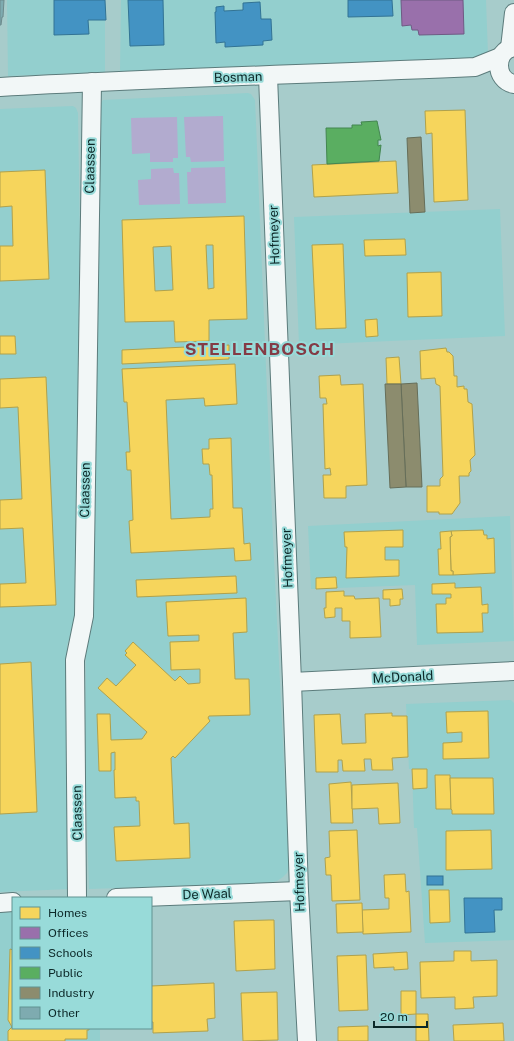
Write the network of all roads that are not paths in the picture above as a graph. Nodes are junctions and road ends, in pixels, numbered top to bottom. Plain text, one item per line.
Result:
1 (514, 13) edge
2 (508, 50) edge
3 (475, 67) junction
4 (268, 76) junction
5 (92, 82) junction
6 (510, 84) edge
7 (0, 87) edge
8 (514, 671) edge
9 (292, 682) junction
10 (299, 891) junction
11 (77, 897) edge
12 (142, 897) edge
13 (12, 902) edge
14 (0, 903) edge
15 (307, 1041) edge

1 - 2 street
2 - 3 street, Bosman
2 - 6 street
3 - 4 street, Bosman
3 - 6 street, Bosman
4 - 5 street, Bosman
4 - 9 street, Hofmeyer
5 - 7 street, Bosman
5 - 11 street, Claassen
8 - 9 street, McDonald
9 - 10 street, Hofmeyer
10 - 12 street, De Waal
10 - 15 street, Hofmeyer
13 - 14 street

